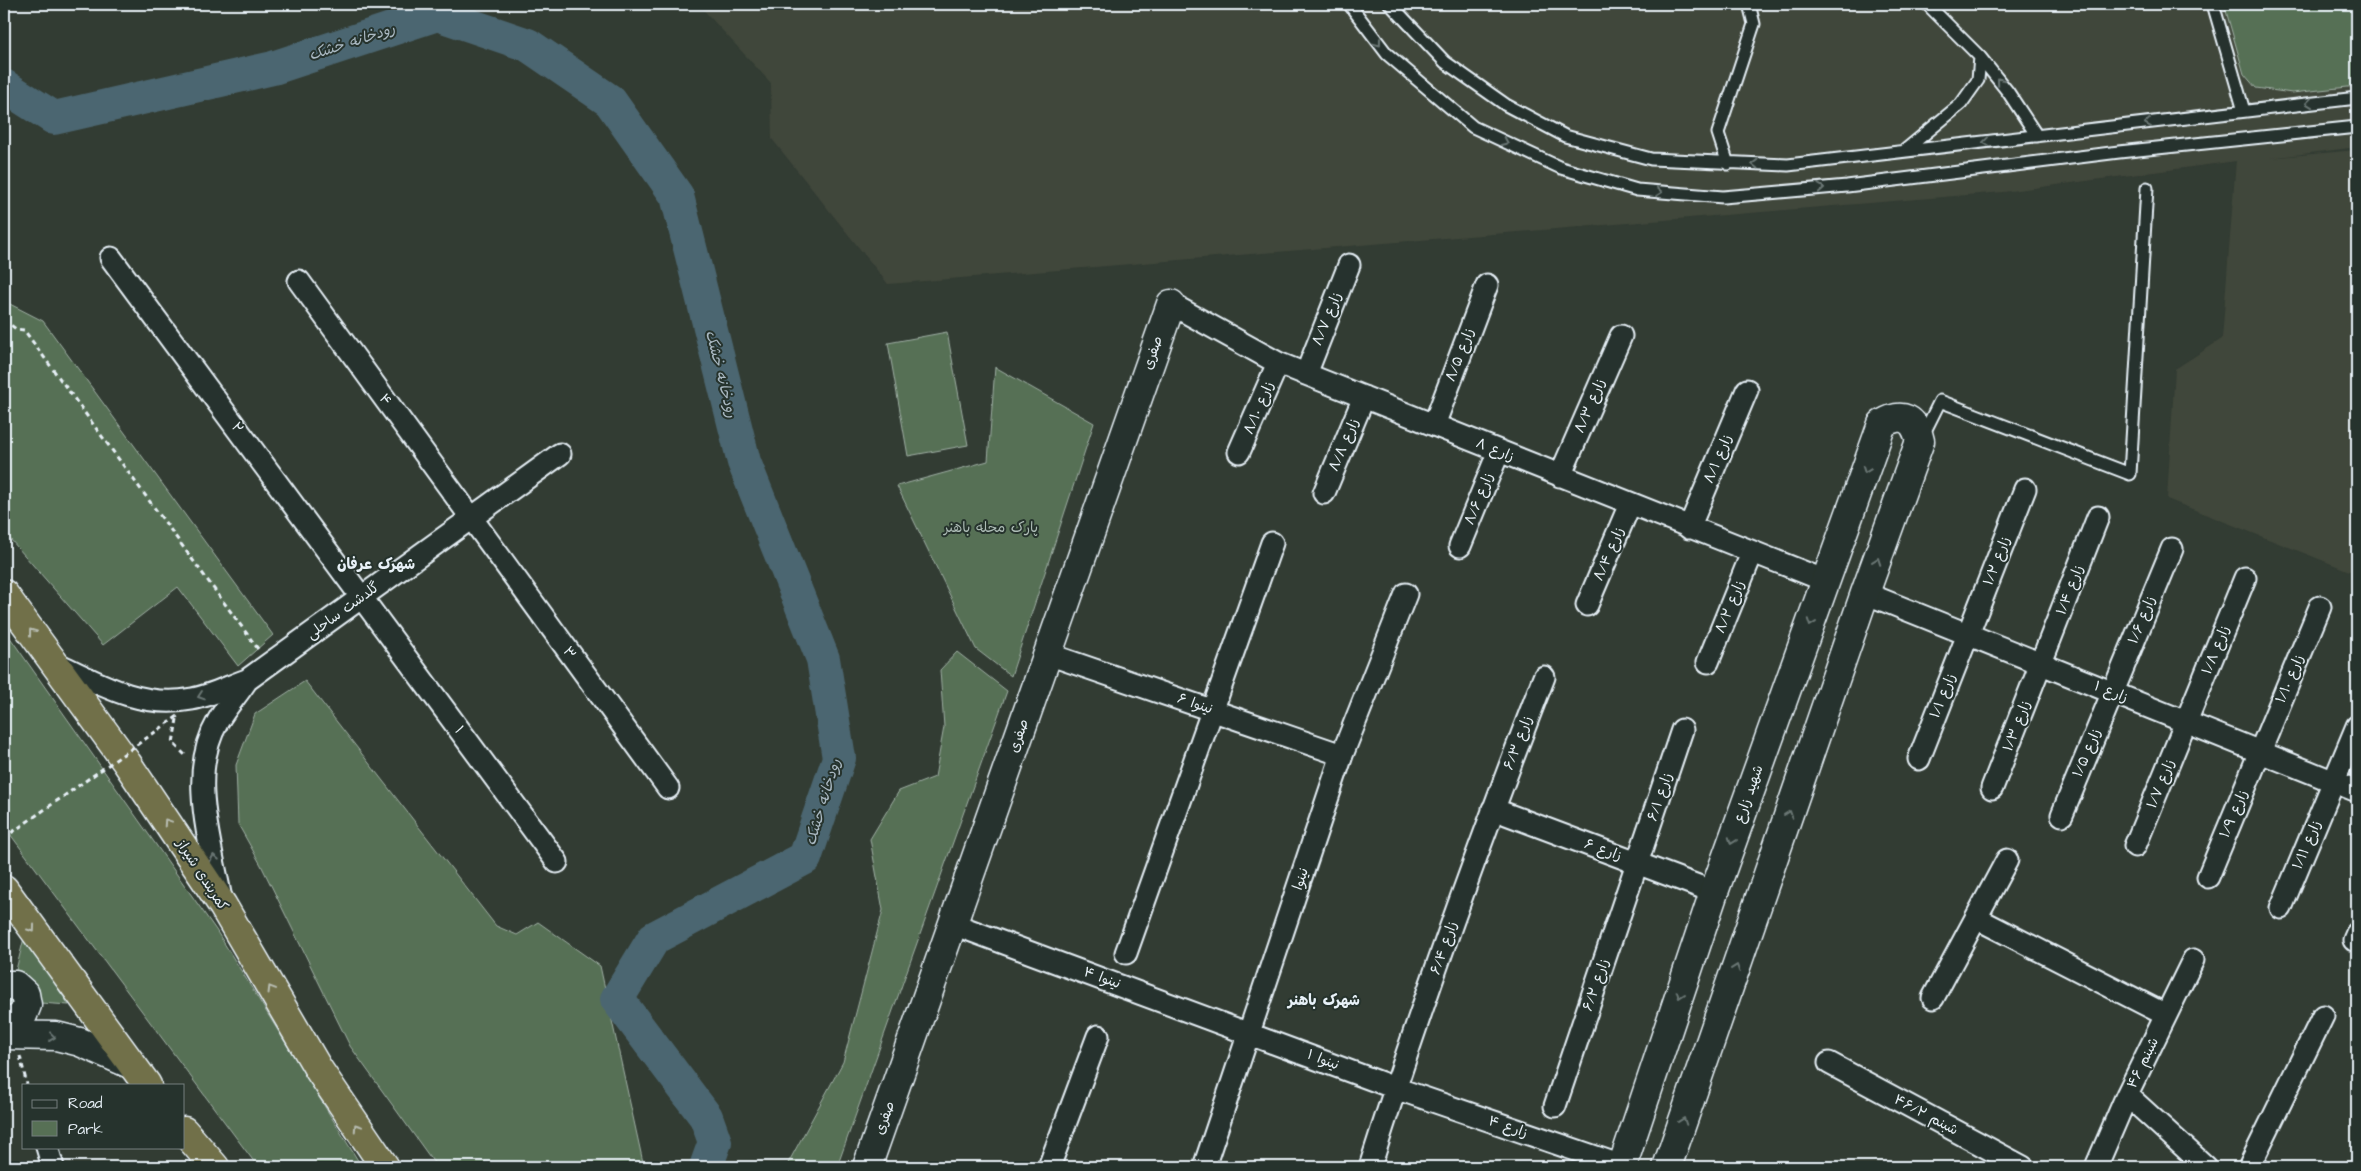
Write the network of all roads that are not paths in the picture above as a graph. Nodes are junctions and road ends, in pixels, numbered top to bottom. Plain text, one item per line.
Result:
1 (1349, 4) edge
2 (1390, 4) edge
3 (1749, 4) edge
4 (1927, 4) edge
5 (2213, 4) edge
6 (1980, 57) junction
7 (2357, 98) edge
8 (2244, 111) junction
9 (2357, 127) edge
10 (2037, 136) junction
11 (1904, 152) junction
12 (1728, 164) junction
13 (2147, 188) dead end
14 (111, 258) dead end
15 (1349, 265) dead end
16 (299, 281) dead end
17 (1487, 285) dead end
18 (1171, 304) joint
19 (1620, 336) dead end
20 (1278, 363) junction
21 (1306, 374) junction
22 (1747, 390) dead end
23 (1364, 397) junction
24 (1434, 425) junction
25 (1920, 441) junction
26 (1499, 451) junction
27 (1239, 452) dead end
28 (560, 454) dead end
29 (1560, 476) junction
30 (2025, 488) dead end
31 (1324, 493) dead end
32 (1630, 504) junction
33 (471, 518) junction
34 (2098, 518) dead end
35 (1689, 528) junction
36 (1272, 543) dead end
37 (1460, 546) dead end
38 (2172, 548) dead end
39 (1752, 553) junction
40 (2245, 578) dead end
41 (1826, 581) junction
42 (1865, 593) junction
43 (4, 594) edge
44 (1406, 594) dead end
45 (362, 598) junction
46 (1587, 604) dead end
47 (2320, 607) dead end
48 (1968, 634) junction
49 (1048, 654) junction
50 (1708, 662) dead end
51 (56, 663) junction
52 (2041, 664) junction
53 (1544, 677) dead end
54 (247, 680) junction
55 (2113, 692) junction
56 (1212, 710) junction
57 (2186, 722) junction
58 (2357, 726) edge
59 (1682, 730) dead end
60 (2260, 751) junction
61 (1342, 755) junction
62 (1919, 759) dead end
63 (2334, 781) junction
64 (668, 788) dead end
65 (1992, 788) dead end
66 (2357, 790) edge
67 (1493, 809) junction
68 (2062, 815) dead end
69 (2135, 846) dead end
70 (2007, 860) dead end
71 (557, 862) dead end
72 (1638, 863) junction
73 (2208, 877) dead end
74 (4, 889) edge
75 (1714, 892) junction
76 (223, 906) junction
77 (2280, 908) dead end
78 (1976, 918) junction
79 (953, 924) junction
80 (1126, 953) dead end
81 (2193, 960) dead end
82 (4, 985) edge
83 (1933, 998) dead end
84 (2166, 1015) junction
85 (2324, 1016) dead end
86 (4, 1027) edge
87 (1250, 1033) junction
88 (4, 1035) edge
89 (1098, 1036) dead end
90 (1829, 1063) dead end
91 (138, 1074) edge
92 (1395, 1088) junction
93 (2127, 1095) junction
94 (1555, 1106) dead end
95 (185, 1132) edge
96 (47, 1148) edge
97 (53, 1167) edge
98 (215, 1167) edge
99 (385, 1167) edge
100 (867, 1167) edge
101 (1050, 1167) edge
102 (1204, 1167) edge
103 (1370, 1167) edge
104 (1622, 1167) edge
105 (1667, 1167) edge
106 (2024, 1167) edge
107 (2096, 1167) edge
108 (2206, 1167) edge
109 (2249, 1167) edge

1 -> 9 lane
2 - 12 lane
3 - 12 lane
4 - 6 lane
5 - 8 lane
10 -> 6 lane
6 - 11 lane
7 -> 8 lane
8 -> 10 lane
10 -> 11 lane
11 -> 12 lane
13 - 25 lane
14 - 45 street, ۲
15 - 21 street, ۸/۷ زارع
16 - 33 street, ۴
17 - 24 street, ۸/۵ زارع
18 - 20 street, ۸ زارع
18 - 49 street, صفری
19 - 29 street, ۸/۳ زارع
20 - 21 street, ۸ زارع
20 - 27 street, ۸/۱۰ زارع
21 - 23 street, ۸ زارع
22 - 35 street, ۸/۱ زارع
23 - 24 street, ۸ زارع
23 - 31 street, ۸/۸ زارع
24 - 26 street, ۸ زارع
25 -> 41 street, شهید زارع
42 -> 25 street
26 - 29 street, ۸ زارع
26 - 37 street, ۸/۶ زارع
28 - 33 street, گلدشت ساحلی
29 - 32 street, ۸ زارع
30 - 48 street, ۱/۲ زارع
32 - 35 street, ۸ زارع
32 - 46 street, ۸/۴ زارع
33 - 45 street, گلدشت ساحلی
33 - 64 street, ۳
34 - 52 street, ۱/۴ زارع
35 - 39 street, ۸ زارع
36 - 56 street
38 - 55 street, ۱/۶ زارع
39 - 41 street, ۸ زارع
39 - 50 street, ۸/۲ زارع
40 - 57 street, ۱/۸ زارع
41 -> 75 street, شهید زارع
42 - 48 street, ۱ زارع
105 -> 42 street
51 -> 43 highway, کمربندی شیراز
44 - 61 street, نینوا
45 - 54 street, گلدشت ساحلی
45 - 71 street, ۱
47 - 60 street, ۱/۱۰ زارع
48 - 52 street, ۱ زارع
48 - 62 street, ۱/۱ زارع
49 - 56 street, ۶ نینوا
49 - 79 street, صفری
54 -> 51 street, گلدشت ساحلی
76 -> 51 highway, کمربندی شیراز
52 - 55 street, ۱ زارع
52 - 65 street, ۱/۳ زارع
53 - 67 street, ۶/۳ زارع
76 -> 54 street, گلدشت ساحلی
55 - 57 street, ۱ زارع
55 - 68 street, ۱/۵ زارع
56 - 61 street, ۶ نینوا
56 - 80 street
57 - 60 street, ۱ زارع
57 - 69 street, ۱/۷ زارع
58 - 63 street, ۱/۱۱ زارع
59 - 72 street, ۶/۱ زارع
60 - 63 street, ۱ زارع
60 - 73 street, ۱/۹ زارع
61 - 87 street, نینوا
63 - 66 street, ۱ زارع
63 - 77 street, ۱/۱۱ زارع
67 - 72 street, ۶ زارع
67 - 92 street, ۶/۴ زارع
70 - 78 street
72 - 75 street, ۶ زارع
72 - 94 street, ۶/۲ زارع
74 -> 91 highway
75 -> 104 street, شهید زارع
99 -> 76 highway, کمربندی شیراز
78 - 83 street
78 - 84 street
79 - 87 street, ۴ نینوا
79 - 100 street, صفری
81 - 84 street, ۴۶ شبنم
82 - 86 street
84 - 93 street, ۴۶ شبنم
85 - 109 street
87 - 92 street, ۱ نینوا
87 - 102 street, نینوا
88 -> 91 street
89 - 101 street
90 - 106 street, ۴۶/۲ شبنم
92 - 103 street, ۶/۴ زارع
92 - 104 street, ۴ زارع
93 - 107 street, ۴۶ شبنم
93 - 108 street
95 - 98 highway
96 - 97 street

